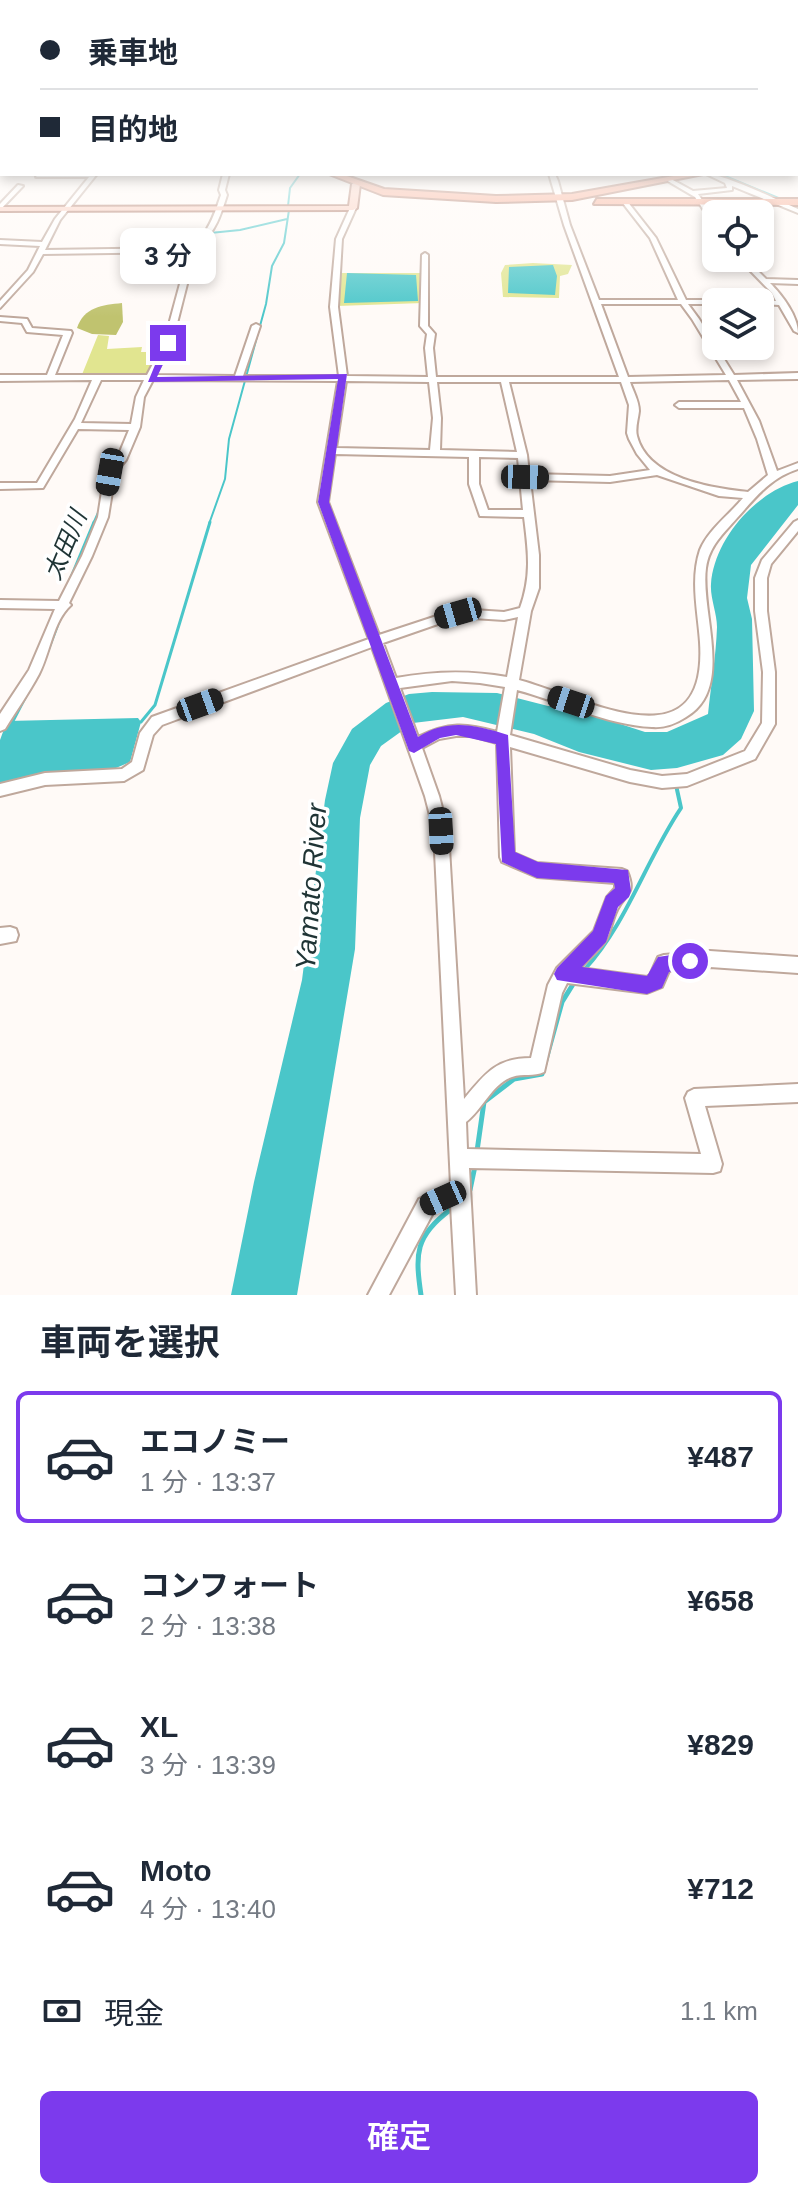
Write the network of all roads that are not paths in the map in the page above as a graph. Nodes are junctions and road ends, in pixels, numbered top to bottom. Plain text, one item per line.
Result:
1 (75, 196) edge
2 (222, 196) edge
3 (355, 196) edge
4 (446, 196) edge
5 (559, 196) edge
6 (579, 196) edge
7 (696, 196) edge
8 (559, 200) junction
9 (625, 202) junction
10 (702, 202) joint
11 (786, 202) edge
12 (0, 208) edge
13 (66, 208) junction
14 (220, 208) junction
15 (353, 208) junction
16 (798, 211) edge
17 (0, 242) edge
18 (198, 246) junction
19 (41, 248) junction
20 (425, 255) dead end
21 (756, 272) edge
22 (766, 281) junction
23 (798, 282) edge
24 (597, 302) junction
25 (683, 302) junction
26 (702, 302) edge
27 (774, 303) edge
28 (781, 303) junction
29 (0, 306) edge
30 (0, 319) edge
31 (256, 326) dead end
32 (798, 331) edge
33 (343, 376) junction
34 (798, 376) edge
35 (432, 377) junction
36 (0, 378) edge
37 (50, 378) junction
38 (504, 378) junction
39 (624, 378) junction
40 (733, 378) junction
41 (97, 379) junction
42 (238, 379) junction
43 (151, 380) junction
44 (679, 405) dead end
45 (747, 405) junction
46 (75, 426) junction
47 (135, 427) junction
48 (330, 451) junction
49 (435, 451) junction
50 (475, 453) junction
51 (522, 455) junction
52 (798, 466) edge
53 (658, 472) junction
54 (773, 475) junction
55 (525, 477) junction
56 (0, 486) edge
57 (747, 495) junction
58 (530, 513) junction
59 (798, 524) edge
60 (0, 604) edge
61 (65, 605) junction
62 (525, 611) junction
63 (376, 640) junction
64 (514, 685) junction
65 (393, 686) junction
66 (0, 725) edge
67 (503, 738) junction
68 (413, 743) junction
69 (0, 790) edge
70 (798, 965) edge
71 (563, 974) junction
72 (798, 1093) edge
73 (458, 1117) junction
74 (459, 1158) junction
75 (460, 1191) junction
76 (378, 1295) edge
77 (466, 1295) edge

1 - 13 street
2 - 14 street
3 - 15 main road
4 - 8 highway
5 - 8 street
6 - 8 highway
7 - 10 street
8 - 9 highway
8 - 24 street
9 - 10 highway
9 - 25 street
11 - 16 street
12 - 13 main road
13 - 14 main road
13 - 19 street
14 - 15 main road
14 - 18 street
15 - 33 street
17 - 19 street
18 - 19 street
18 - 43 street
19 - 29 street
20 - 35 street
21 - 22 street
22 - 23 street
22 - 28 street
24 - 25 street
24 - 39 street
25 - 26 street
25 - 40 street
27 - 28 street
28 - 32 street
30 - 37 street
31 - 42 street
33 - 35 street
33 - 42 street
33 - 48 street
34 - 40 street
35 - 38 street
35 - 49 street
36 - 37 street
37 - 41 street
38 - 39 street
38 - 51 street
39 - 40 street
39 - 53 street
40 - 45 street
41 - 43 street
41 - 46 street
42 - 43 street
43 - 47 street
44 - 45 street
45 - 54 street
46 - 47 street
46 - 56 street
47 - 61 street
48 - 49 street
48 - 63 street
49 - 50 street
50 - 51 street
50 - 58 street
51 - 55 street
52 - 54 street
53 - 55 street
53 - 57 street
54 - 57 street
55 - 58 street
57 - 64 street
58 - 62 street
59 - 67 street
60 - 61 street
61 - 66 street
62 - 63 street
62 - 64 street
63 - 65 street
63 - 69 street
64 - 65 street
64 - 67 street
65 - 68 street
67 - 68 street
67 - 71 street
68 - 73 street
70 - 71 street
71 - 73 street
72 - 74 street
73 - 74 street
74 - 75 street
75 - 76 street
75 - 77 street

